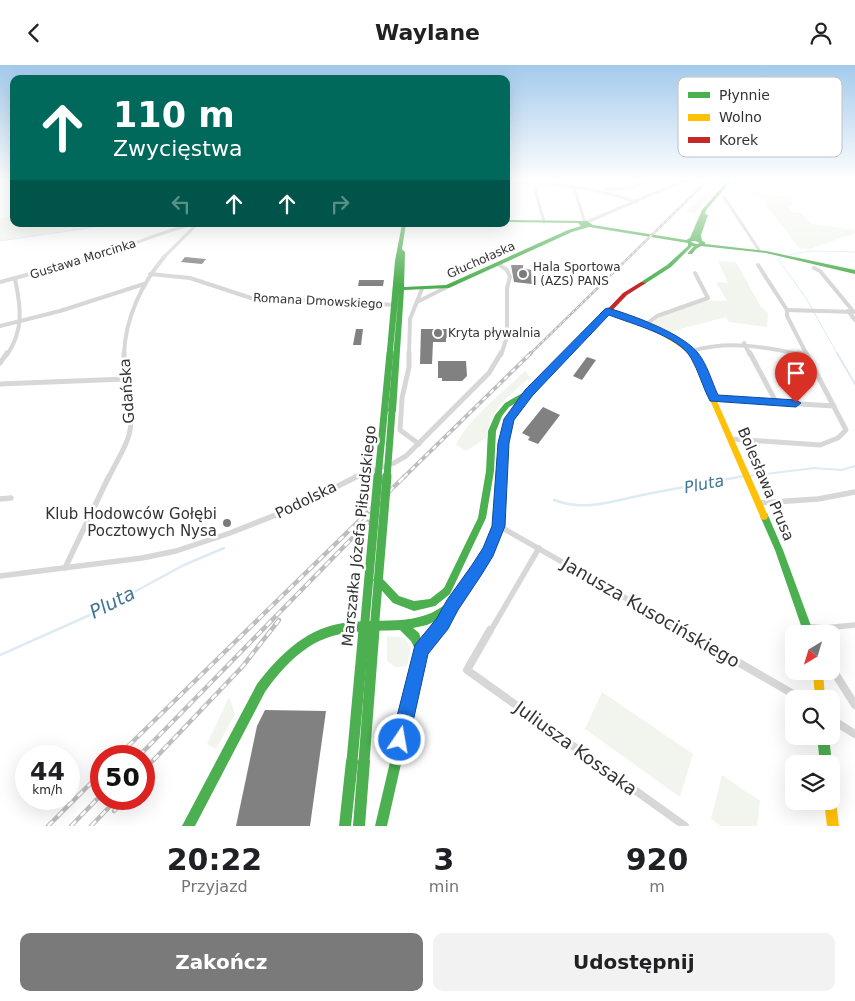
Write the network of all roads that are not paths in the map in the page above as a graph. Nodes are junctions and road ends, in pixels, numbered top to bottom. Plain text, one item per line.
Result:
1 (542, 216) edge
2 (583, 216) edge
3 (606, 216) edge
4 (705, 216) edge
5 (736, 216) edge
6 (510, 221) edge
7 (544, 222) junction
8 (586, 224) junction
9 (181, 227) edge
10 (193, 227) edge
11 (404, 227) edge
12 (696, 242) junction
13 (759, 250) junction
14 (498, 265) junction
15 (758, 265) dead end
16 (814, 268) dead end
17 (855, 272) edge
18 (695, 273) dead end
19 (150, 274) junction
20 (15, 279) junction
21 (0, 282) edge
22 (144, 284) junction
23 (447, 287) junction
24 (399, 289) junction
25 (422, 289) junction
26 (416, 303) junction
27 (398, 305) junction
28 (787, 310) junction
29 (608, 311) junction
30 (848, 311) junction
31 (854, 311) edge
32 (855, 320) edge
33 (22, 321) junction
34 (645, 325) junction
35 (0, 326) edge
36 (744, 343) junction
37 (393, 350) junction
38 (691, 351) junction
39 (806, 355) junction
40 (0, 363) edge
41 (125, 379) junction
42 (0, 384) edge
43 (529, 392) junction
44 (714, 399) junction
45 (776, 402) junction
46 (834, 406) junction
47 (732, 439) junction
48 (419, 444) junction
49 (855, 492) edge
50 (11, 498) dead end
51 (0, 499) edge
52 (759, 503) junction
53 (499, 526) junction
54 (540, 548) junction
55 (65, 568) junction
56 (0, 576) edge
57 (378, 581) junction
58 (452, 605) junction
59 (805, 625) edge
60 (855, 625) edge
61 (840, 626) edge
62 (404, 627) junction
63 (421, 651) junction
64 (839, 680) edge
65 (786, 690) edge
66 (855, 705) edge
67 (840, 725) edge
68 (855, 734) edge
69 (831, 810) edge
70 (188, 826) edge
71 (345, 826) edge
72 (359, 826) edge
73 (381, 826) edge
74 (685, 826) edge
75 (833, 826) edge

1 - 7 street
2 - 8 street
3 - 8 street, Głuchołaska
4 - 12 main road
5 - 13 street
6 - 7 main road
7 - 8 main road
8 - 12 main road
8 - 14 main road, Głuchołaska
9 - 20 street, Gustawa Morcinka
10 - 19 street, Gdańska
11 - 24 main road, Marszałka Józefa Piłsudskiego
12 - 13 main road
12 - 29 main road
13 - 17 main road
14 - 23 main road, Głuchołaska
14 - 48 street, Podolska
15 - 28 street
16 - 31 street
18 - 34 street
19 - 22 street, Gdańska
19 - 27 street, Romana Dmowskiego
20 - 21 street, Gustawa Morcinka
20 - 33 street
22 - 33 street
22 - 41 street, Gdańska
23 - 25 main road, Głuchołaska
23 - 26 street
24 - 25 main road, Głuchołaska
24 - 27 main road, Marszałka Józefa Piłsudskiego
25 - 26 street, Marszałka Józefa Piłsudskiego
26 - 48 street, Marszałka Józefa Piłsudskiego
27 - 37 main road, Marszałka Józefa Piłsudskiego
28 - 30 street
28 - 39 street
29 - 34 main road, Bolesława Prusa
29 - 43 main road
30 - 31 street
30 - 32 street
33 - 35 street
33 - 40 street
34 - 38 main road, Bolesława Prusa
36 - 38 street
36 - 39 street
36 - 45 street
37 - 57 main road, Marszałka Józefa Piłsudskiego, bridge
37 - 71 main road, Marszałka Józefa Piłsudskiego, bridge
38 - 44 main road, Bolesława Prusa
39 - 46 street
41 - 42 street
41 - 55 street, Gdańska
43 - 53 main road
43 - 57 main road
44 - 45 street
44 - 47 main road, Bolesława Prusa
45 - 46 street
46 - 47 street
47 - 52 main road, Bolesława Prusa
48 - 55 street, Podolska
49 - 52 street
50 - 51 street
52 - 59 main road, Bolesława Prusa
53 - 54 street, Janusza Kusocińskiego
53 - 58 main road
54 - 65 street, Janusza Kusocińskiego
54 - 74 street, Juliusza Kossaka
55 - 56 street, Podolska
57 - 72 main road, Marszałka Józefa Piłsudskiego, bridge
58 - 62 main road, Marszałka Józefa Piłsudskiego
58 - 63 main road
60 - 61 street
62 - 63 main road
62 - 70 main road, Marszałka Józefa Piłsudskiego
63 - 73 main road
64 - 66 street
67 - 68 street
69 - 75 main road

